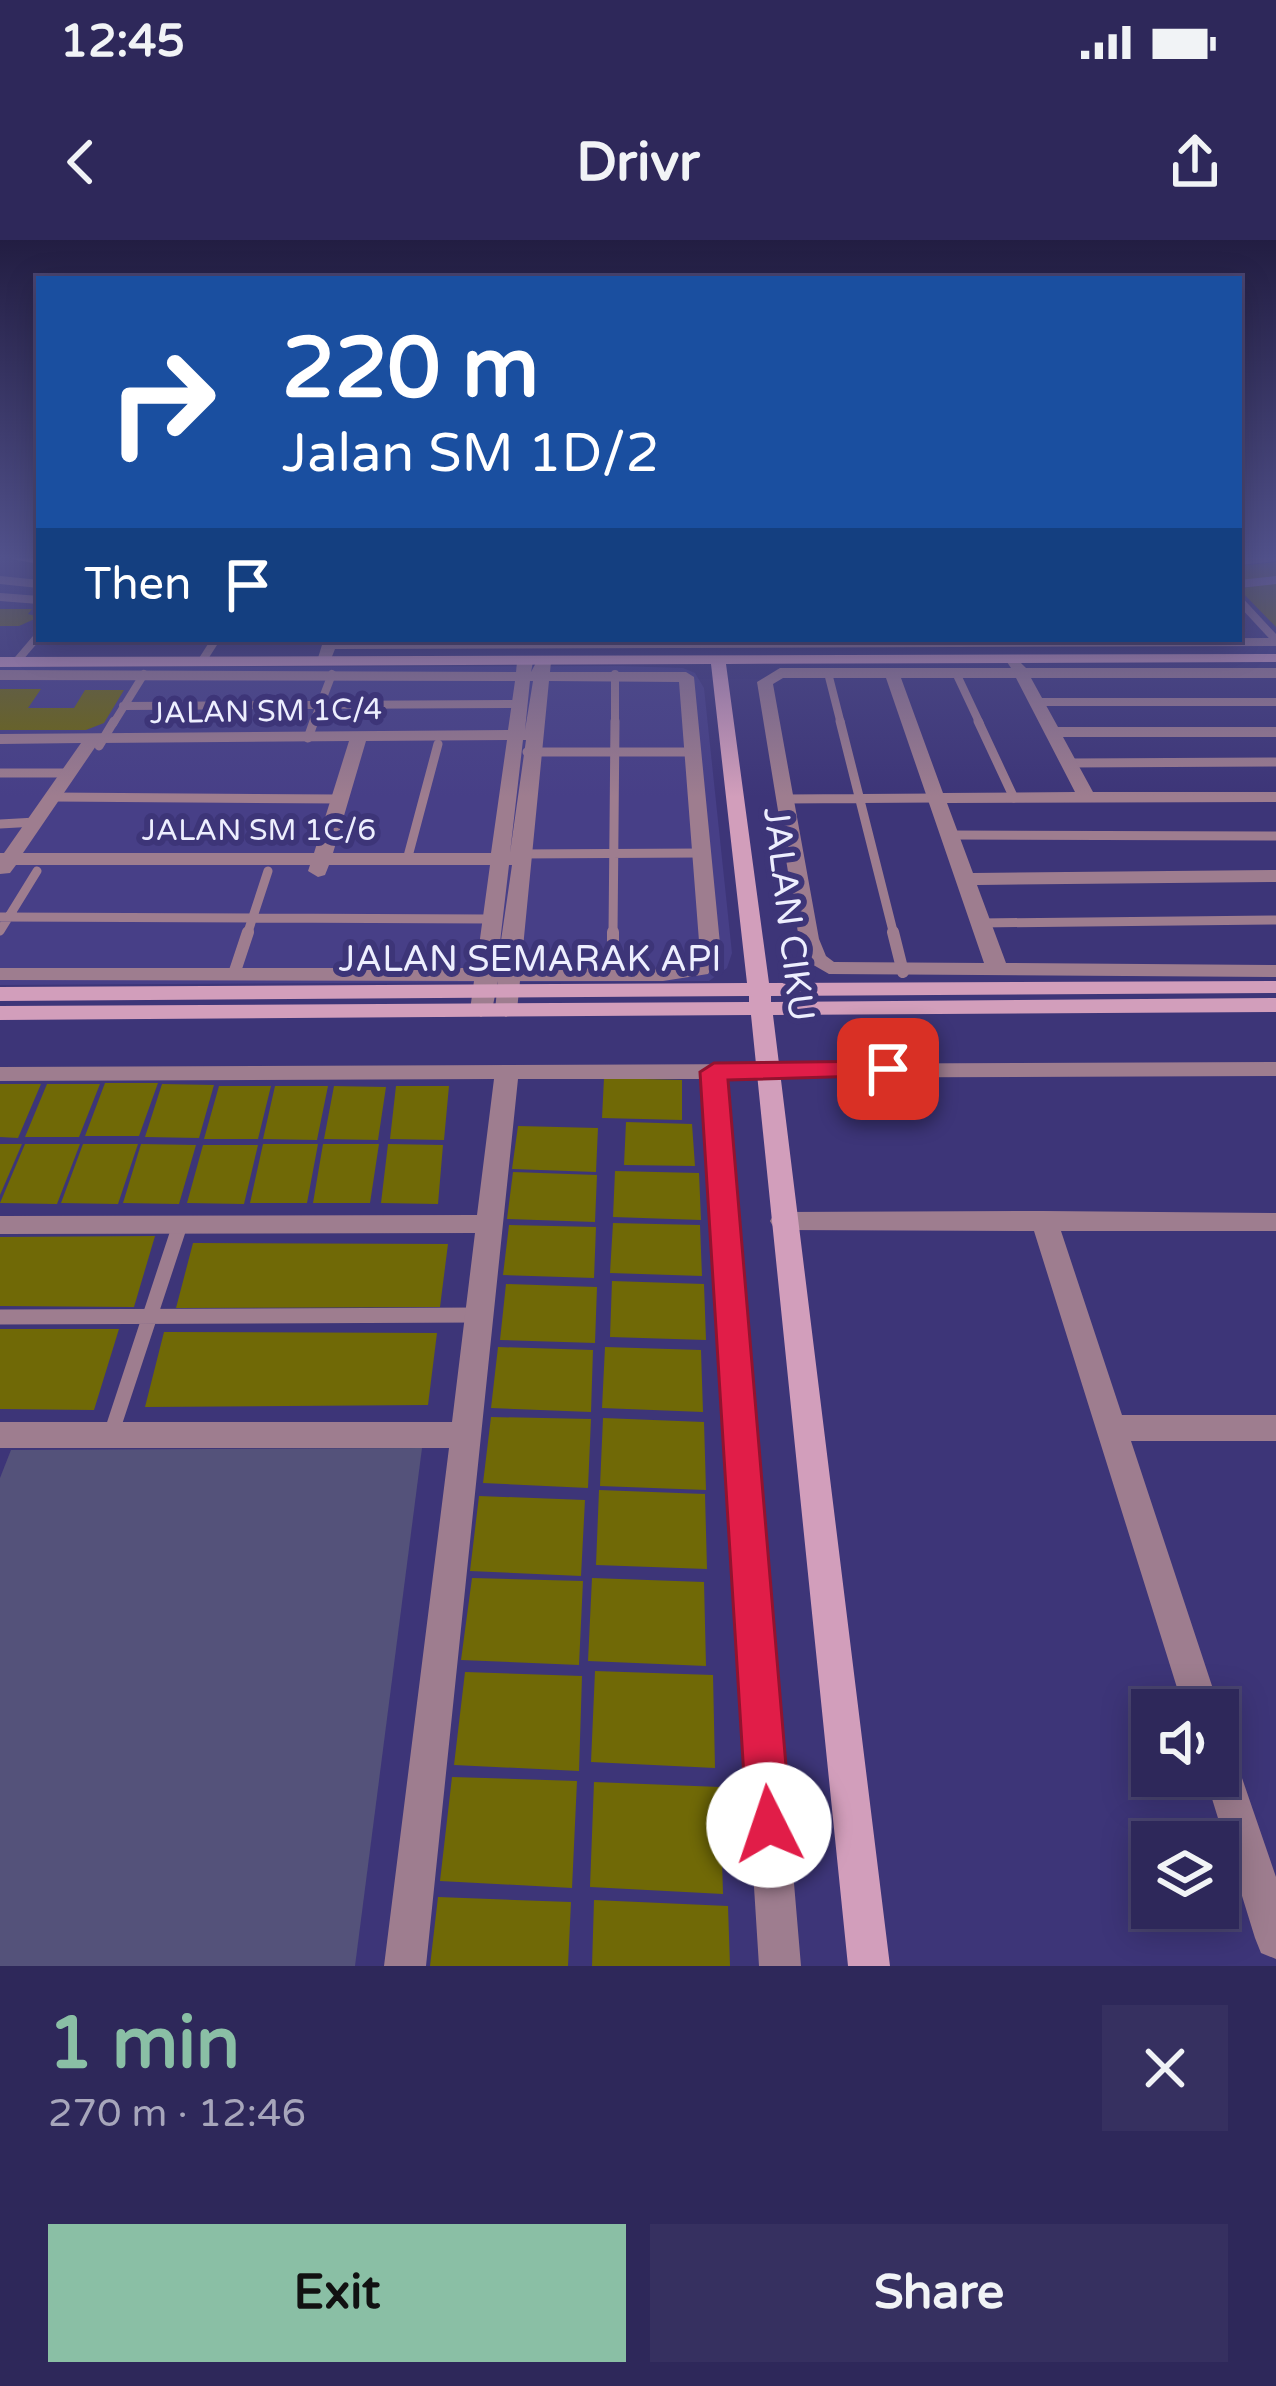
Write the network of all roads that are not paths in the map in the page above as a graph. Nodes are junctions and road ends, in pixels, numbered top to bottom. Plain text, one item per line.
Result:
1 (36, 638) edge
2 (1242, 641) edge
3 (214, 642) edge
4 (353, 642) edge
5 (482, 642) edge
6 (863, 642) edge
7 (725, 648) edge
8 (1275, 654) edge
9 (329, 655) edge
10 (202, 661) junction
11 (8, 662) edge
12 (533, 666) junction
13 (1017, 666) junction
14 (828, 673) junction
15 (892, 673) junction
16 (956, 673) junction
17 (0, 674) edge
18 (144, 674) junction
19 (615, 674) junction
20 (1036, 702) junction
21 (1276, 702) edge
22 (321, 704) junction
23 (520, 704) junction
24 (123, 706) junction
25 (1052, 731) junction
26 (1276, 732) edge
27 (308, 738) junction
28 (358, 741) junction
29 (0, 743) edge
30 (95, 743) junction
31 (523, 743) junction
32 (438, 744) junction
33 (611, 752) junction
34 (692, 752) junction
35 (1276, 762) edge
36 (1069, 763) junction
37 (69, 772) junction
38 (0, 773) edge
39 (52, 797) junction
40 (1267, 797) edge
41 (936, 798) junction
42 (1014, 798) junction
43 (1088, 798) junction
44 (340, 799) junction
45 (785, 799) junction
46 (859, 799) junction
47 (1276, 820) edge
48 (36, 822) junction
49 (0, 824) edge
50 (950, 835) junction
51 (1276, 836) edge
52 (610, 854) junction
53 (700, 854) junction
54 (407, 860) junction
55 (508, 861) junction
56 (3, 865) edge
57 (320, 866) junction
58 (268, 871) junction
59 (38, 872) junction
60 (1276, 876) edge
61 (965, 879) junction
62 (4, 917) edge
63 (252, 919) junction
64 (490, 919) junction
65 (1276, 920) edge
66 (981, 923) junction
67 (0, 931) edge
68 (1276, 970) edge
69 (998, 971) junction
70 (903, 972) junction
71 (0, 974) edge
72 (234, 974) junction
73 (613, 975) junction
74 (1276, 987) edge
75 (482, 992) junction
76 (508, 992) junction
77 (0, 994) edge
78 (762, 999) junction
79 (1276, 1005) edge
80 (0, 1012) edge
81 (1276, 1069) edge
82 (507, 1071) junction
83 (714, 1072) junction
84 (770, 1072) junction
85 (0, 1074) edge
86 (1043, 1220) junction
87 (783, 1221) junction
88 (1276, 1222) edge
89 (489, 1224) junction
90 (0, 1225) edge
91 (180, 1225) junction
92 (479, 1315) junction
93 (150, 1316) junction
94 (0, 1317) edge
95 (1111, 1428) junction
96 (1276, 1428) edge
97 (0, 1435) edge
98 (110, 1435) junction
99 (465, 1435) junction
100 (1195, 1689) edge
101 (1230, 1797) edge
102 (1276, 1938) edge
103 (405, 1966) edge
104 (780, 1966) edge
105 (869, 1966) edge

1 - 11 lane
2 - 8 street
3 - 10 lane
4 - 5 street
4 - 9 street
5 - 7 street
6 - 7 street
7 - 12 street
7 - 13 street
7 - 78 street, JALAN CIKU
8 - 13 street
9 - 10 street
9 - 12 street
9 - 18 street
9 - 22 lane
10 - 11 street
12 - 19 street
12 - 23 street
12 - 31 street
13 - 16 street
13 - 20 street
14 - 15 street
14 - 45 street
14 - 46 lane
15 - 16 street
15 - 41 street
16 - 42 lane
17 - 18 street
18 - 24 lane
19 - 33 lane
19 - 34 street
20 - 21 lane
20 - 25 street
22 - 23 lane
22 - 24 lane
22 - 27 lane
23 - 31 street
24 - 30 lane
25 - 26 street
25 - 36 street
27 - 28 street, JALAN SM 1C/4
27 - 30 street, JALAN SM 1C/4
28 - 30 street, JALAN SM 1C/4
28 - 31 street, JALAN SM 1C/4
28 - 32 street, JALAN SM 1C/4
28 - 44 street
29 - 30 street, JALAN SM 1C/4
30 - 37 street
31 - 32 street, JALAN SM 1C/4
31 - 33 lane
31 - 55 street
32 - 54 lane
33 - 34 lane
33 - 52 lane
34 - 53 street
35 - 36 lane
36 - 43 street
37 - 38 lane
37 - 39 street
39 - 44 lane
39 - 48 street
40 - 43 street
40 - 47 street
41 - 42 street
41 - 46 lane
41 - 50 street
42 - 43 street
44 - 57 street
45 - 46 lane
45 - 70 street
46 - 70 lane
48 - 49 lane
48 - 56 street
50 - 51 lane
50 - 61 street
52 - 53 lane
52 - 55 lane
52 - 73 lane
53 - 73 street
54 - 55 street, JALAN SM 1C/6
54 - 57 street, JALAN SM 1C/6
55 - 57 street, JALAN SM 1C/6
55 - 64 street
55 - 76 street
56 - 57 street, JALAN SM 1C/6
56 - 59 street, JALAN SM 1C/6
57 - 58 street, JALAN SM 1C/6
58 - 59 street, JALAN SM 1C/6
58 - 63 lane
59 - 62 lane
60 - 61 street
61 - 66 street
62 - 63 lane
62 - 67 lane
63 - 64 lane
63 - 72 lane
64 - 75 street
65 - 66 lane
66 - 69 street
68 - 69 street
69 - 70 street
71 - 72 street
72 - 75 street
73 - 76 street
74 - 78 street, JALAN SEMARAK API
75 - 76 street, JALAN SEMARAK API
75 - 76 street
75 - 77 street, JALAN SEMARAK API
75 - 80 street, JALAN SEMARAK API
76 - 78 street, JALAN SEMARAK API
78 - 79 street, JALAN SEMARAK API
78 - 84 street, JALAN CIKU
81 - 84 street
82 - 83 street
82 - 85 street
82 - 89 street
83 - 84 street
83 - 104 street
84 - 87 street, JALAN CIKU
86 - 87 street
86 - 88 street
86 - 95 street
87 - 105 street, JALAN CIKU
89 - 91 street
89 - 92 street
90 - 91 street
91 - 93 lane
92 - 93 lane
92 - 99 street
93 - 94 lane
93 - 98 lane
95 - 96 street
95 - 100 street
97 - 98 street
98 - 99 street
99 - 103 street
101 - 102 street

